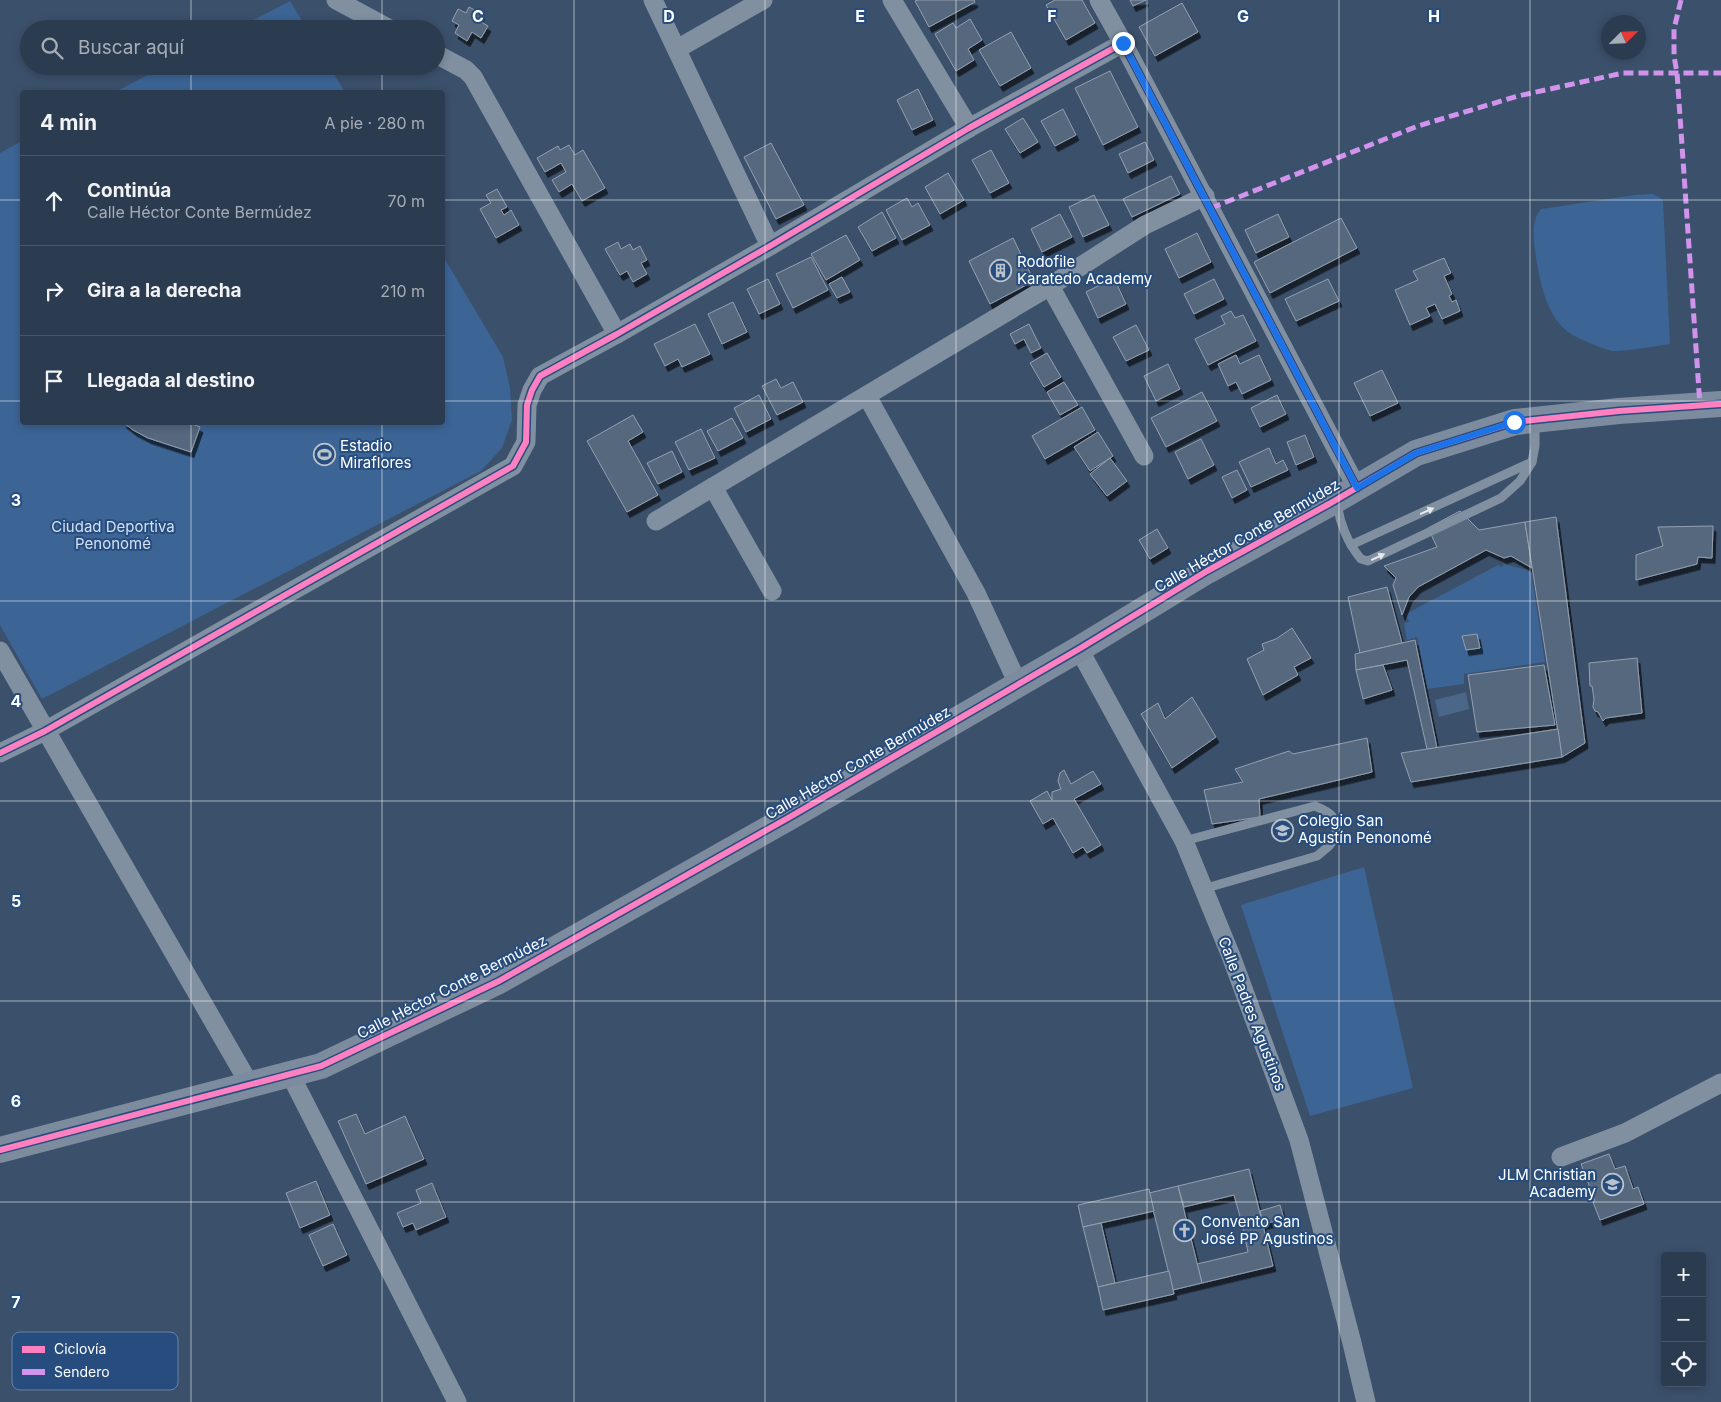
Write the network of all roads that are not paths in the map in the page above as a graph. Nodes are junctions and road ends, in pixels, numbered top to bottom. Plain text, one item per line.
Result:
1 (336, 0) edge
2 (653, 0) edge
3 (763, 0) edge
4 (892, 0) edge
5 (1099, 0) edge
6 (373, 20) edge
7 (1123, 43) junction
8 (677, 49) junction
9 (445, 59) edge
10 (969, 128) junction
11 (1205, 196) junction
12 (770, 246) junction
13 (1050, 286) junction
14 (617, 334) junction
15 (867, 396) junction
16 (1721, 404) edge
17 (1534, 420) junction
18 (1144, 456) dead end
19 (1532, 462) junction
20 (713, 487) junction
21 (1347, 494) junction
22 (656, 521) dead end
23 (1351, 545) junction
24 (772, 591) dead end
25 (1079, 649) junction
26 (0, 651) edge
27 (1018, 684) junction
28 (45, 731) junction
29 (0, 753) edge
30 (1184, 841) junction
31 (1202, 889) junction
32 (290, 1074) junction
33 (1721, 1083) edge
34 (250, 1085) junction
35 (0, 1150) edge
36 (1562, 1156) dead end
37 (457, 1402) edge
38 (1366, 1402) edge

1 - 6 street
2 - 8 street
3 - 8 street
4 - 10 street
5 - 7 street
7 - 10 street
7 - 11 street
8 - 12 street
9 - 14 street
10 - 12 street
11 - 13 street
11 - 21 street
12 - 14 street
13 - 15 street
13 - 18 street
14 - 28 street
15 - 20 street
15 - 27 street
16 - 17 street, Calle Héctor Conte Bermúdez
17 - 19 lane
17 - 21 street, Calle Héctor Conte Bermúdez
23 -> 19 lane
23 -> 19 lane
20 - 22 street
20 - 24 street
21 - 23 lane
21 - 25 street, Calle Héctor Conte Bermúdez
25 - 27 street, Calle Héctor Conte Bermúdez
25 - 30 street, Calle Padres Agustinos
26 - 28 street
27 - 32 street, Calle Héctor Conte Bermúdez
28 - 29 street
28 - 34 street
30 - 31 street, Calle Padres Agustinos
30 - 31 lane
31 - 38 street, Calle Padres Agustinos
32 - 34 street, Calle Héctor Conte Bermúdez
32 - 37 street
33 - 36 street
34 - 35 street, Calle Héctor Conte Bermúdez

